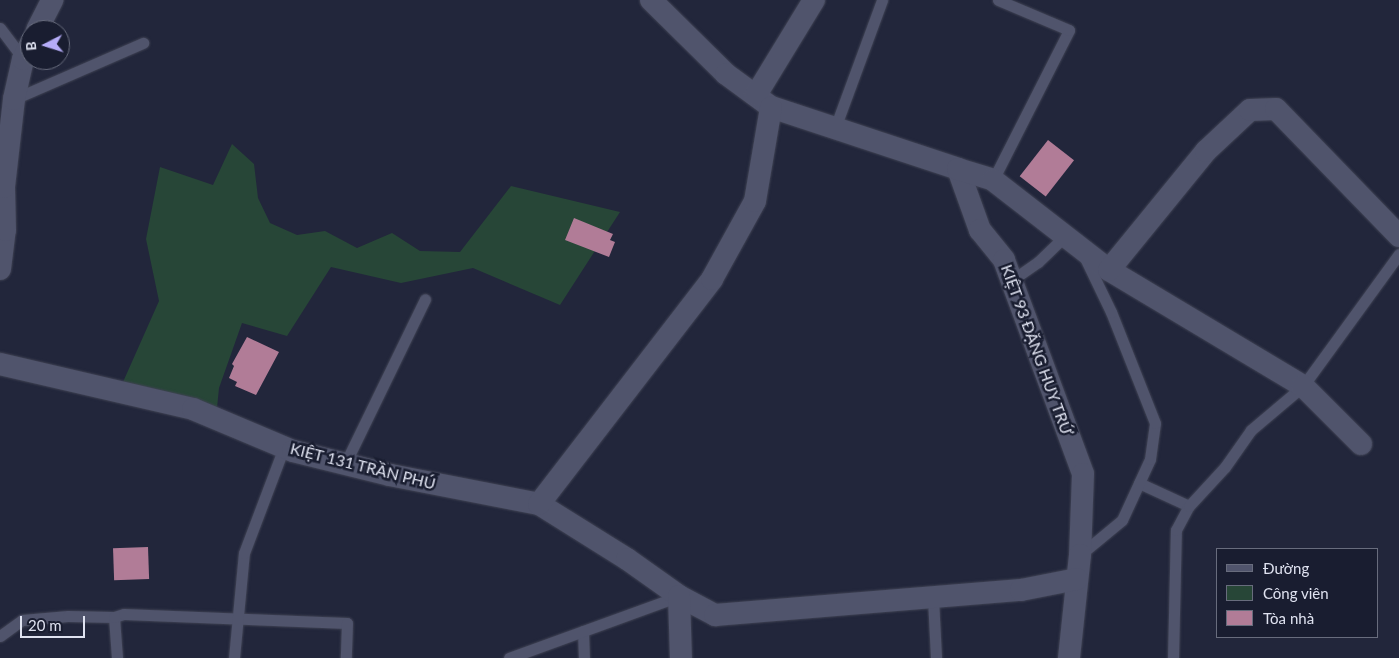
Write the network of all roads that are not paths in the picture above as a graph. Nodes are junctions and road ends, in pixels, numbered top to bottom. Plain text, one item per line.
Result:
1 (52, 0) edge
2 (651, 0) edge
3 (814, 0) edge
4 (882, 0) edge
5 (998, 0) edge
6 (42, 20) edge
7 (0, 28) edge
8 (142, 43) dead end
9 (20, 46) edge
10 (21, 70) edge
11 (14, 99) junction
12 (763, 101) junction
13 (835, 128) junction
14 (958, 169) junction
15 (993, 180) junction
16 (2, 187) edge
17 (1399, 236) edge
18 (1064, 237) junction
19 (1082, 253) junction
20 (1399, 254) edge
21 (0, 269) edge
22 (1109, 270) junction
23 (1012, 280) junction
24 (425, 299) dead end
25 (0, 364) edge
26 (1303, 386) junction
27 (1361, 444) dead end
28 (284, 447) junction
29 (345, 464) junction
30 (1139, 483) junction
31 (539, 504) junction
32 (1189, 506) junction
33 (1080, 556) junction
34 (1077, 578) junction
35 (679, 596) junction
36 (933, 598) junction
37 (114, 617) junction
38 (237, 619) junction
39 (583, 631) junction
40 (0, 636) edge
41 (117, 658) edge
42 (234, 658) edge
43 (346, 658) edge
44 (510, 658) edge
45 (584, 658) edge
46 (682, 658) edge
47 (936, 658) edge
48 (1069, 658) edge
49 (1173, 658) edge

1 - 6 street
2 - 12 street
3 - 12 street
4 - 13 lane
5 - 15 lane
7 - 9 lane
8 - 11 lane
10 - 11 street
11 - 16 street
12 - 13 street
12 - 31 street
13 - 14 street
14 - 15 street
14 - 23 street, KIỆT 93 ĐẶNG HUY TRỨ
15 - 18 street
16 - 21 street
17 - 22 street
18 - 19 street
18 - 23 lane
19 - 22 street
19 - 30 lane
20 - 26 lane
22 - 26 street
23 - 33 street, KIỆT 93 ĐẶNG HUY TRỨ
24 - 29 lane
25 - 28 street, KIỆT 131 TRẦN PHÚ
26 - 27 street
26 - 32 lane
28 - 29 street, KIỆT 131 TRẦN PHÚ
28 - 38 lane
29 - 31 street, KIỆT 131 TRẦN PHÚ
30 - 32 lane
30 - 33 lane
31 - 35 street, KIỆT 131 TRẦN PHÚ
32 - 49 lane
33 - 34 street, KIỆT 93 ĐẶNG HUY TRỨ
34 - 36 street, KIỆT 131 TRẦN PHÚ
34 - 48 street, KIỆT 93 ĐẶNG HUY TRỨ
35 - 36 street, KIỆT 131 TRẦN PHÚ
35 - 39 lane
35 - 46 street
36 - 47 lane
37 - 38 lane
37 - 40 lane
37 - 41 lane
38 - 42 lane
38 - 43 lane
39 - 44 lane
39 - 45 lane

